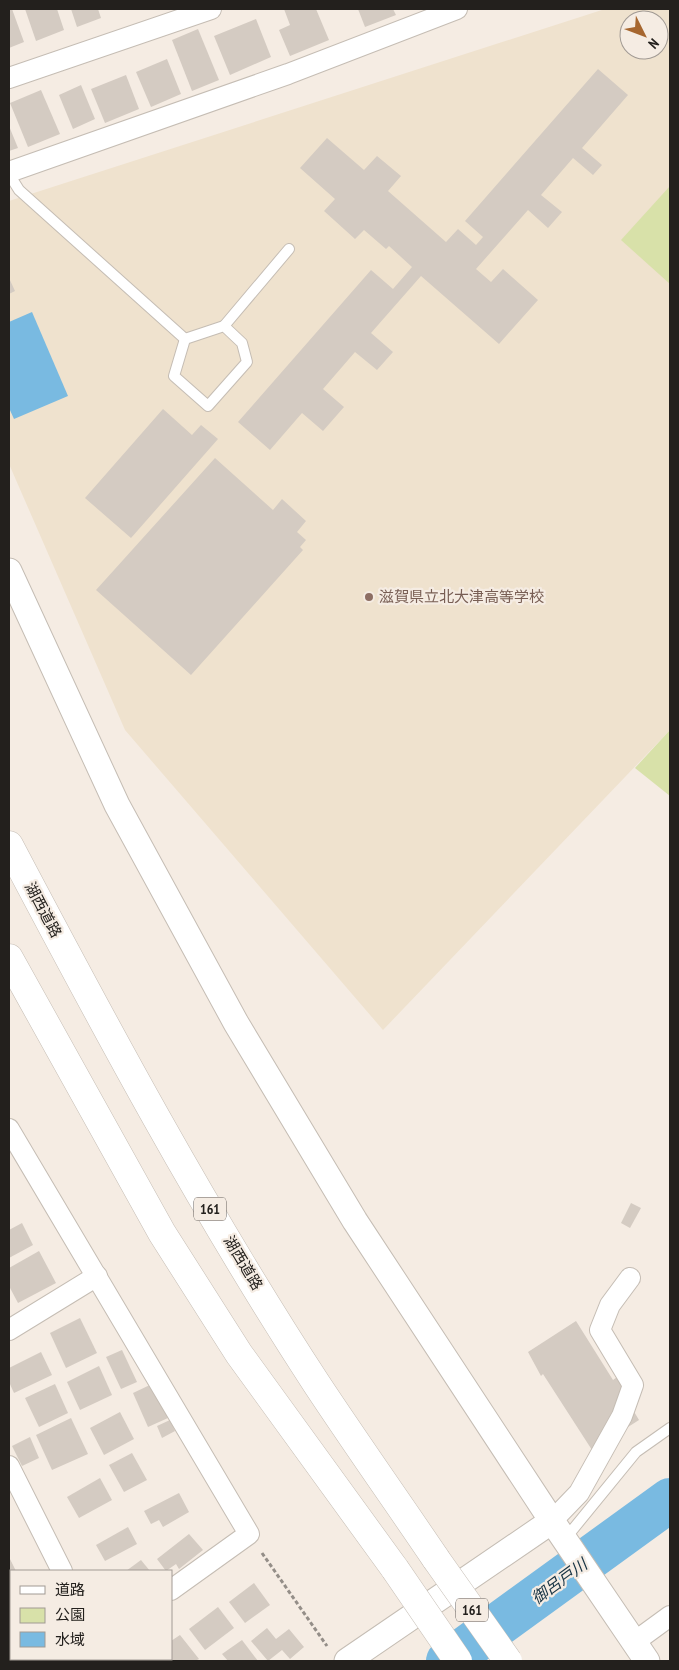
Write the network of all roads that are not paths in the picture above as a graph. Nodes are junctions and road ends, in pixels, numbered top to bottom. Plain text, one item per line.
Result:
1 (211, 9) edge
2 (457, 9) edge
3 (9, 78) edge
4 (9, 173) edge
5 (289, 249) dead end
6 (224, 326) junction
7 (185, 339) junction
8 (9, 571) edge
9 (9, 845) edge
10 (9, 958) edge
11 (9, 1130) edge
12 (97, 1276) junction
13 (630, 1278) dead end
14 (9, 1330) edge
15 (670, 1428) edge
16 (9, 1466) edge
17 (558, 1530) junction
18 (61, 1570) edge
19 (172, 1589) edge
20 (670, 1616) edge
21 (640, 1652) edge
22 (340, 1657) edge
23 (458, 1661) edge
24 (508, 1661) edge

1 - 3 street
2 - 4 street
4 - 7 lane
5 - 6 lane
6 - 7 lane
6 - 7 lane
8 - 17 street
9 - 24 highway, 湖西道路 / 161, bridge
10 - 23 highway, 161, bridge
11 - 12 street
12 - 14 street
12 - 19 street
13 - 17 street
15 - 17 lane
16 - 18 street
17 - 21 street
17 - 22 street
20 - 21 street

